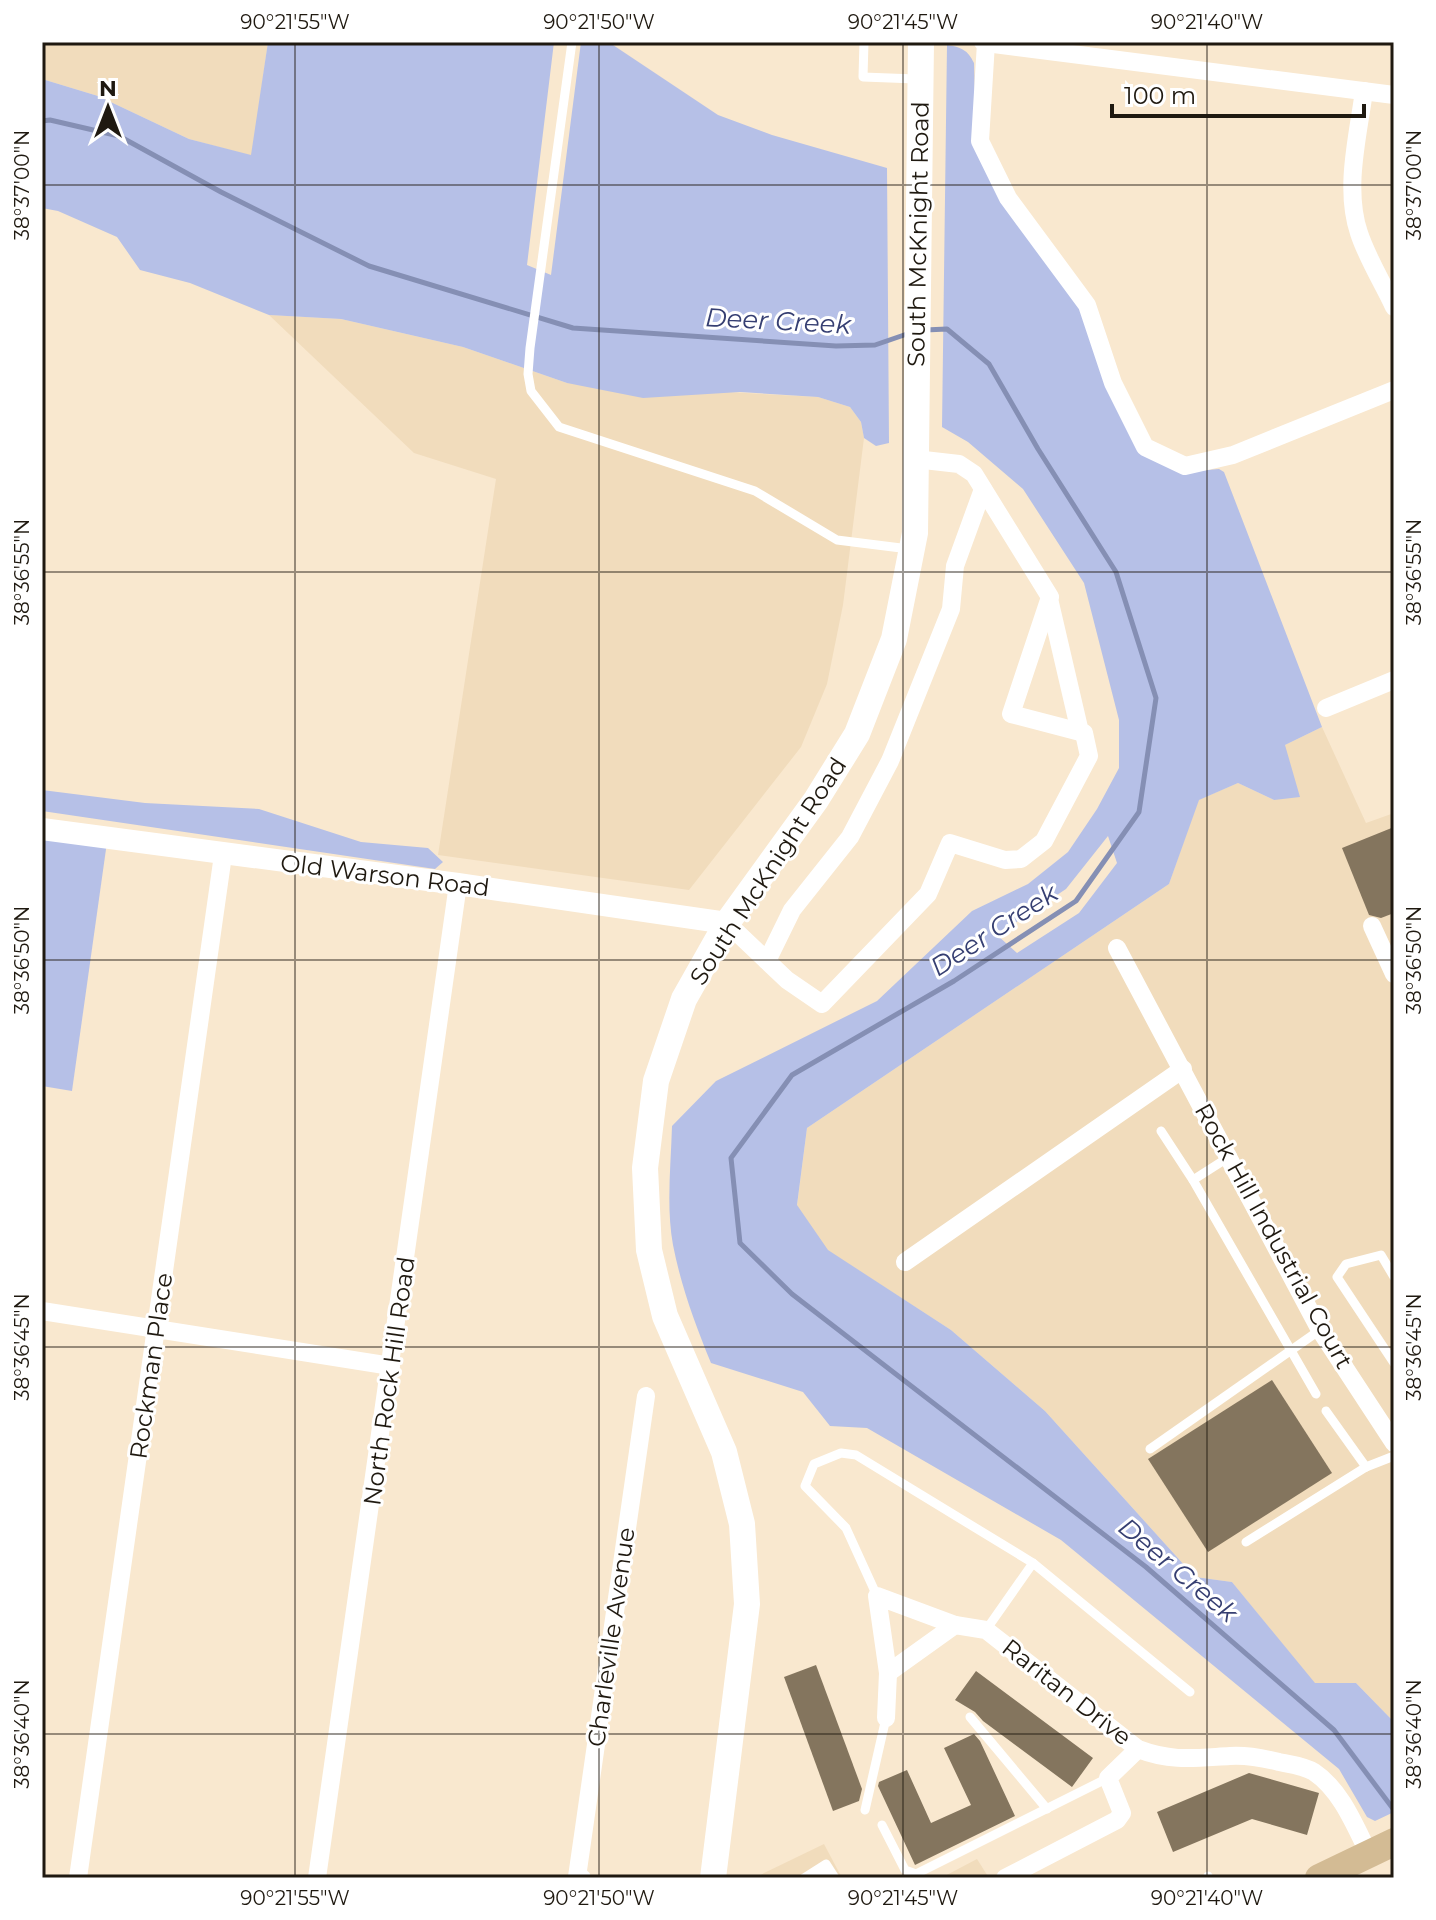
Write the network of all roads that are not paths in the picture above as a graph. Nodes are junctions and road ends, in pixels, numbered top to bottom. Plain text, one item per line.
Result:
1 (572, 42) edge
2 (864, 42) edge
3 (921, 42) edge
4 (984, 42) edge
5 (920, 79) junction
6 (1364, 91) junction
7 (1394, 95) edge
8 (1394, 307) edge
9 (1394, 390) edge
10 (915, 459) junction
11 (983, 489) junction
12 (912, 549) junction
13 (1049, 600) junction
14 (1394, 680) edge
15 (1326, 708) dead end
16 (1080, 732) junction
17 (42, 829) edge
18 (223, 855) junction
19 (458, 884) junction
20 (727, 923) junction
21 (1372, 926) dead end
22 (1117, 948) dead end
23 (767, 961) junction
24 (1394, 974) edge
25 (1183, 1069) junction
26 (1161, 1131) dead end
27 (1229, 1157) junction
28 (1193, 1180) junction
29 (1394, 1250) edge
30 (1381, 1255) junction
31 (905, 1262) dead end
32 (1394, 1277) edge
33 (42, 1311) edge
34 (157, 1328) junction
35 (1320, 1330) junction
36 (1290, 1349) junction
37 (1394, 1363) edge
38 (391, 1366) junction
39 (1316, 1394) dead end
40 (646, 1396) dead end
41 (1326, 1411) dead end
42 (1394, 1443) edge
43 (1150, 1449) dead end
44 (1394, 1456) edge
45 (1366, 1467) junction
46 (1246, 1542) dead end
47 (1033, 1563) junction
48 (877, 1596) junction
49 (955, 1625) junction
50 (986, 1630) junction
51 (888, 1673) junction
52 (1190, 1692) dead end
53 (970, 1717) dead end
54 (886, 1718) joint
55 (1138, 1749) junction
56 (1108, 1778) junction
57 (1047, 1809) junction
58 (865, 1810) dead end
59 (882, 1825) dead end
60 (1371, 1855) edge
61 (78, 1878) edge
62 (317, 1878) edge
63 (579, 1878) edge
64 (713, 1878) edge
65 (804, 1878) edge
66 (817, 1878) edge
67 (832, 1878) edge
68 (1005, 1878) edge
69 (1319, 1878) edge

1 - 12 lane
2 - 5 lane
3 - 5 main road, South McKnight Road
4 - 6 street
4 - 9 street
5 - 10 main road, South McKnight Road
6 - 7 street
6 - 8 street
10 - 11 street
10 - 12 main road, South McKnight Road
11 - 13 street
11 - 23 street
12 - 20 main road, South McKnight Road
13 - 16 street
13 - 16 street
14 - 15 street
16 - 23 street
17 - 18 street, Old Warson Road
18 - 19 street, Old Warson Road
18 - 34 street, Rockman Place
19 - 20 street, Old Warson Road
19 - 38 street, North Rock Hill Road
20 - 23 street
20 - 64 main road, South McKnight Road
21 - 24 street
22 - 25 street, Rock Hill Industrial Court
25 - 27 street, Rock Hill Industrial Court
25 - 31 street
26 - 28 lane
27 - 28 lane
27 - 35 street, Rock Hill Industrial Court
28 - 36 lane
29 - 30 lane
30 - 32 lane
30 - 37 lane
33 - 34 street
34 - 38 street
34 - 61 street, Rockman Place
35 - 36 lane
35 - 42 street, Rock Hill Industrial Court
36 - 39 lane
36 - 43 lane
38 - 62 street, North Rock Hill Road
40 - 63 street, Charleville Avenue
41 - 45 lane
44 - 45 lane
45 - 46 lane
47 - 48 lane
47 - 50 lane
47 - 52 lane
48 - 49 street, Raritan Drive
48 - 51 street
49 - 50 street, Raritan Drive
49 - 51 street
50 - 55 street, Raritan Drive
51 - 54 street
53 - 57 lane
54 - 58 lane
55 - 56 street
55 - 60 street, Raritan Drive
56 - 57 lane
56 - 68 street
57 - 59 lane
60 - 69 main road
65 - 67 lane
66 - 67 lane

